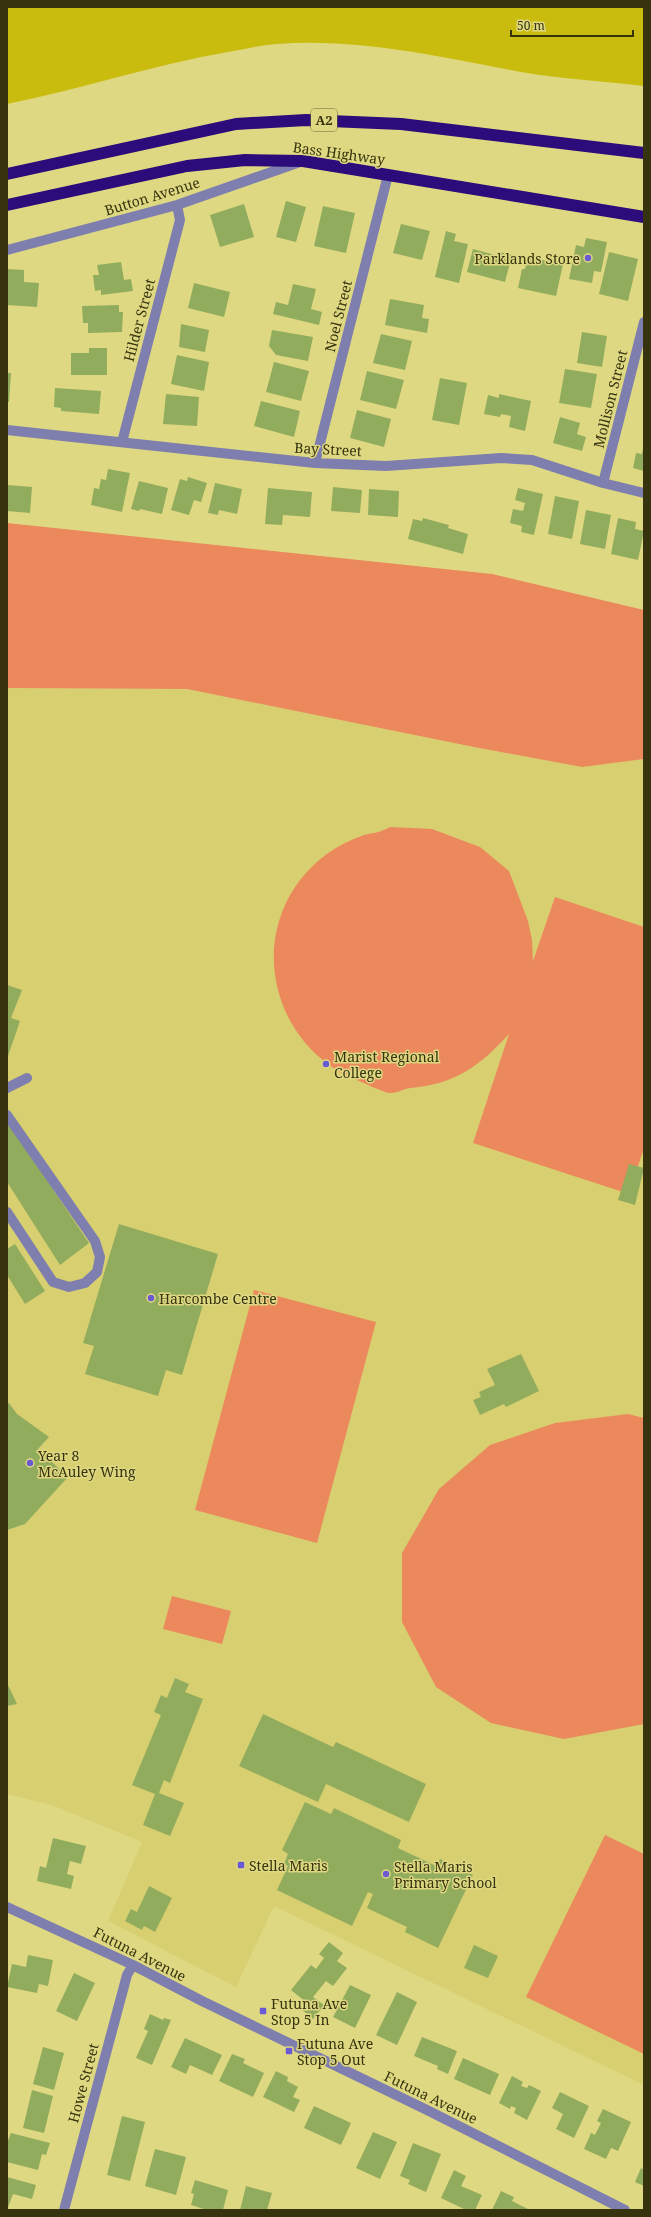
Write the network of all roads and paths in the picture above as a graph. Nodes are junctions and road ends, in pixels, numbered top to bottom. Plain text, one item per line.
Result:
1 (644, 153) edge
2 (303, 161) junction
3 (7, 174) edge
4 (388, 175) junction
5 (7, 205) edge
6 (177, 205) junction
7 (644, 217) edge
8 (7, 250) edge
9 (644, 322) edge
10 (7, 430) edge
11 (122, 442) junction
12 (315, 464) junction
13 (603, 483) junction
14 (644, 493) edge
15 (27, 1078) dead end
16 (7, 1088) edge
17 (7, 1115) edge
18 (7, 1212) edge
19 (7, 1907) edge
20 (133, 1965) junction
21 (66, 2210) edge
22 (625, 2210) edge

1 - 3 highway, Bass Highway / A2
2 - 4 highway, Bass Highway
2 - 5 highway, Bass Highway
2 - 6 street, Button Avenue
4 - 7 highway, Bass Highway
4 - 12 street, Noel Street
6 - 8 street, Button Avenue
6 - 11 street, Hilder Street
9 - 13 street, Mollison Street
10 - 11 street, Bay Street
11 - 12 street, Bay Street
12 - 13 street, Bay Street
13 - 14 street, Bay Street
15 - 16 street
17 - 18 street
19 - 20 street, Futuna Avenue
20 - 21 street, Howe Street
20 - 22 street, Futuna Avenue

